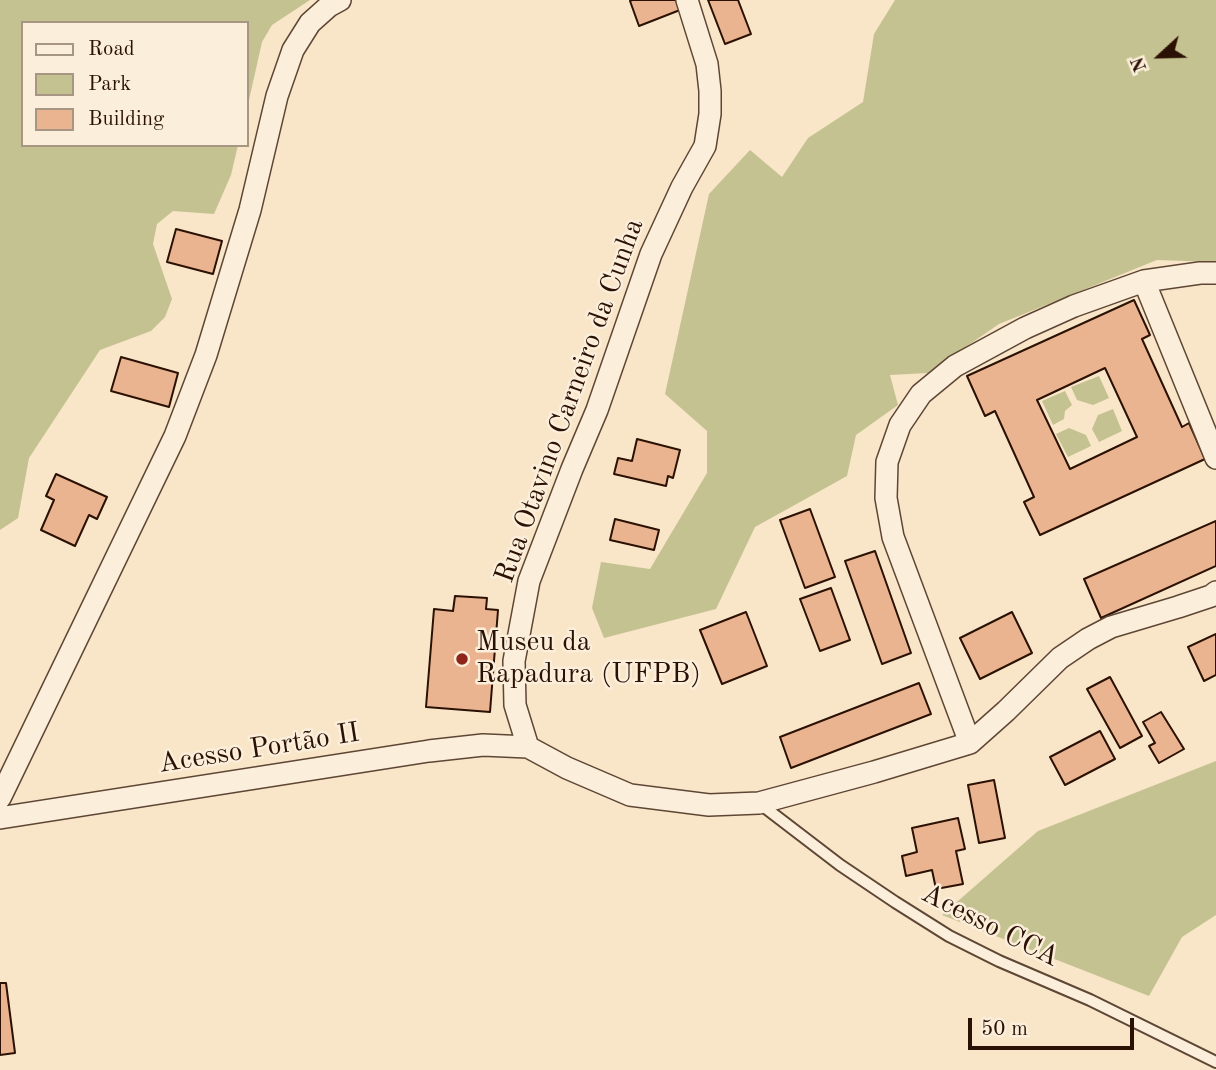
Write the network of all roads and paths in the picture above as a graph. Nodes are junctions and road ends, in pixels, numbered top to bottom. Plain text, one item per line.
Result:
1 (340, 0) edge
2 (687, 0) edge
3 (1216, 273) edge
4 (1144, 281) junction
5 (1216, 458) edge
6 (1216, 592) edge
7 (970, 743) junction
8 (528, 747) junction
9 (0, 798) edge
10 (759, 803) junction
11 (0, 818) edge
12 (1216, 1062) edge

1 - 9 street
2 - 8 street, Rua Otavino Carneiro da Cunha
3 - 4 street
4 - 5 street
4 - 7 street
6 - 7 street
7 - 10 street
8 - 10 street
8 - 11 street, Acesso Portão II
10 - 12 lane, Acesso CCA

